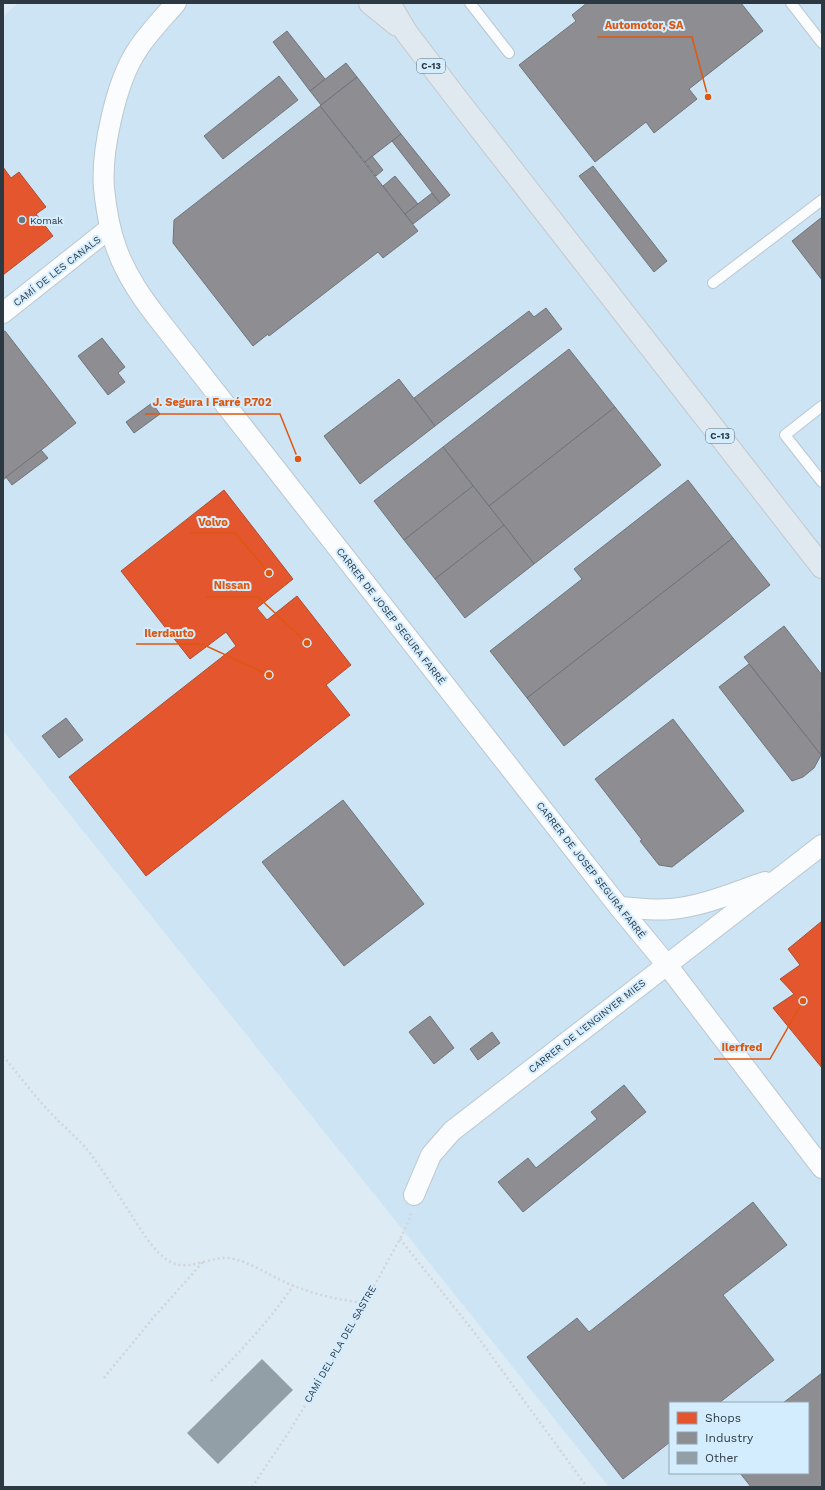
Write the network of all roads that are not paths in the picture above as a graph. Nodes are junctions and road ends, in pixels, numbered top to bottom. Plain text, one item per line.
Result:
1 (176, 3) edge
2 (188, 3) edge
3 (370, 3) edge
4 (389, 3) edge
5 (470, 3) edge
6 (791, 3) edge
7 (159, 21) junction
8 (406, 32) junction
9 (822, 43) edge
10 (510, 53) dead end
11 (822, 200) edge
12 (110, 228) junction
13 (713, 284) dead end
14 (3, 313) edge
15 (822, 406) edge
16 (822, 482) edge
17 (822, 567) edge
18 (822, 845) edge
19 (782, 876) junction
20 (619, 907) junction
21 (667, 965) junction
22 (822, 1168) edge
23 (414, 1195) road end

1 - 7 street, CARRER DE JOSEP SEGURA FARRÉ
2 - 7 street, CARRER DE JOSEP SEGURA FARRÉ
3 - 8 main road, C-13
4 - 8 main road, C-13
5 - 10 lane
6 - 9 lane
7 - 12 street, CARRER DE JOSEP SEGURA FARRÉ
8 - 17 main road, C-13
11 - 13 lane
12 - 14 street, CAMÍ DE LES CANALS
12 - 20 street, CARRER DE JOSEP SEGURA FARRÉ
15 - 16 lane
18 - 19 street, CARRER DE L'ENGINYER MIES
19 - 20 street, CARRER DE L'ENGINYER MIES
19 - 21 street, CARRER DE L'ENGINYER MIES
20 - 21 street, CARRER DE JOSEP SEGURA FARRÉ
21 - 22 street, CARRER DE JOSEP SEGURA FARRÉ
21 - 23 street, CARRER DE L'ENGINYER MIES

